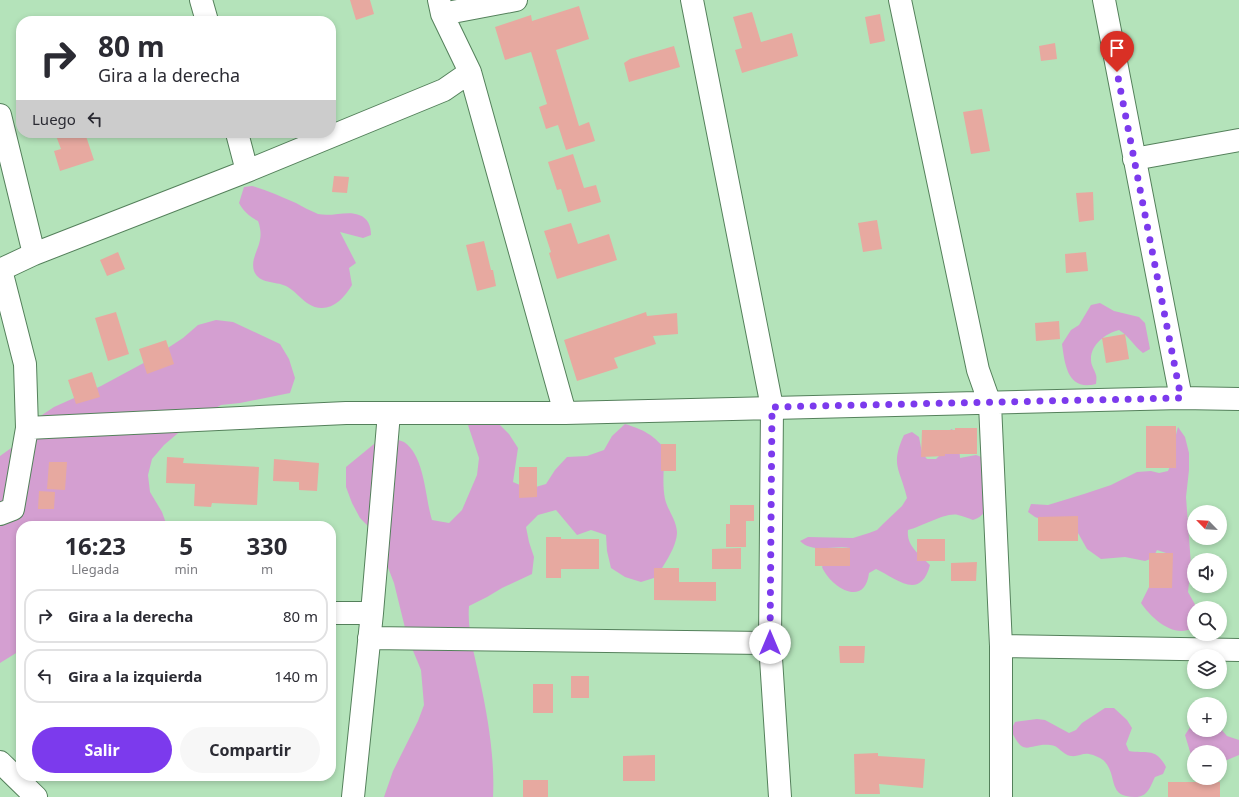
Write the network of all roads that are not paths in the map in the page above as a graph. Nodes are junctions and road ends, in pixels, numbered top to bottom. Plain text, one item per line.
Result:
1 (201, 0) edge
2 (516, 0) edge
3 (692, 0) edge
4 (900, 0) edge
5 (1104, 0) edge
6 (440, 7) edge
7 (206, 16) edge
8 (470, 72) junction
9 (0, 115) edge
10 (336, 134) edge
11 (238, 138) edge
12 (327, 138) edge
13 (1239, 140) edge
14 (1134, 160) junction
15 (247, 171) junction
16 (34, 254) junction
17 (0, 270) edge
18 (1181, 398) junction
19 (1239, 399) edge
20 (990, 404) junction
21 (772, 407) junction
22 (389, 413) junction
23 (565, 413) junction
24 (27, 428) junction
25 (0, 514) edge
26 (336, 613) edge
27 (372, 613) junction
28 (369, 638) junction
29 (770, 643) junction
30 (1001, 646) junction
31 (1239, 650) edge
32 (0, 762) edge
33 (16, 778) edge
34 (20, 781) edge
35 (36, 797) edge
36 (353, 797) edge
37 (780, 797) edge
38 (1001, 797) edge

1 - 7 street
2 - 6 street
3 - 21 street
4 - 20 street
5 - 14 street
6 - 8 street
8 - 10 street
8 - 23 street
9 - 16 street
11 - 15 street
12 - 15 street
13 - 14 street
14 - 18 street
15 - 16 street
16 - 17 street
17 - 24 street
18 - 19 street
18 - 20 street
20 - 21 street
20 - 30 street
21 - 23 street
21 - 29 street
22 - 23 street
22 - 24 street
22 - 27 street
24 - 25 street
26 - 27 street
27 - 28 street
28 - 29 street
28 - 36 street
29 - 37 street
30 - 31 street
30 - 38 street
32 - 33 street
34 - 35 street

